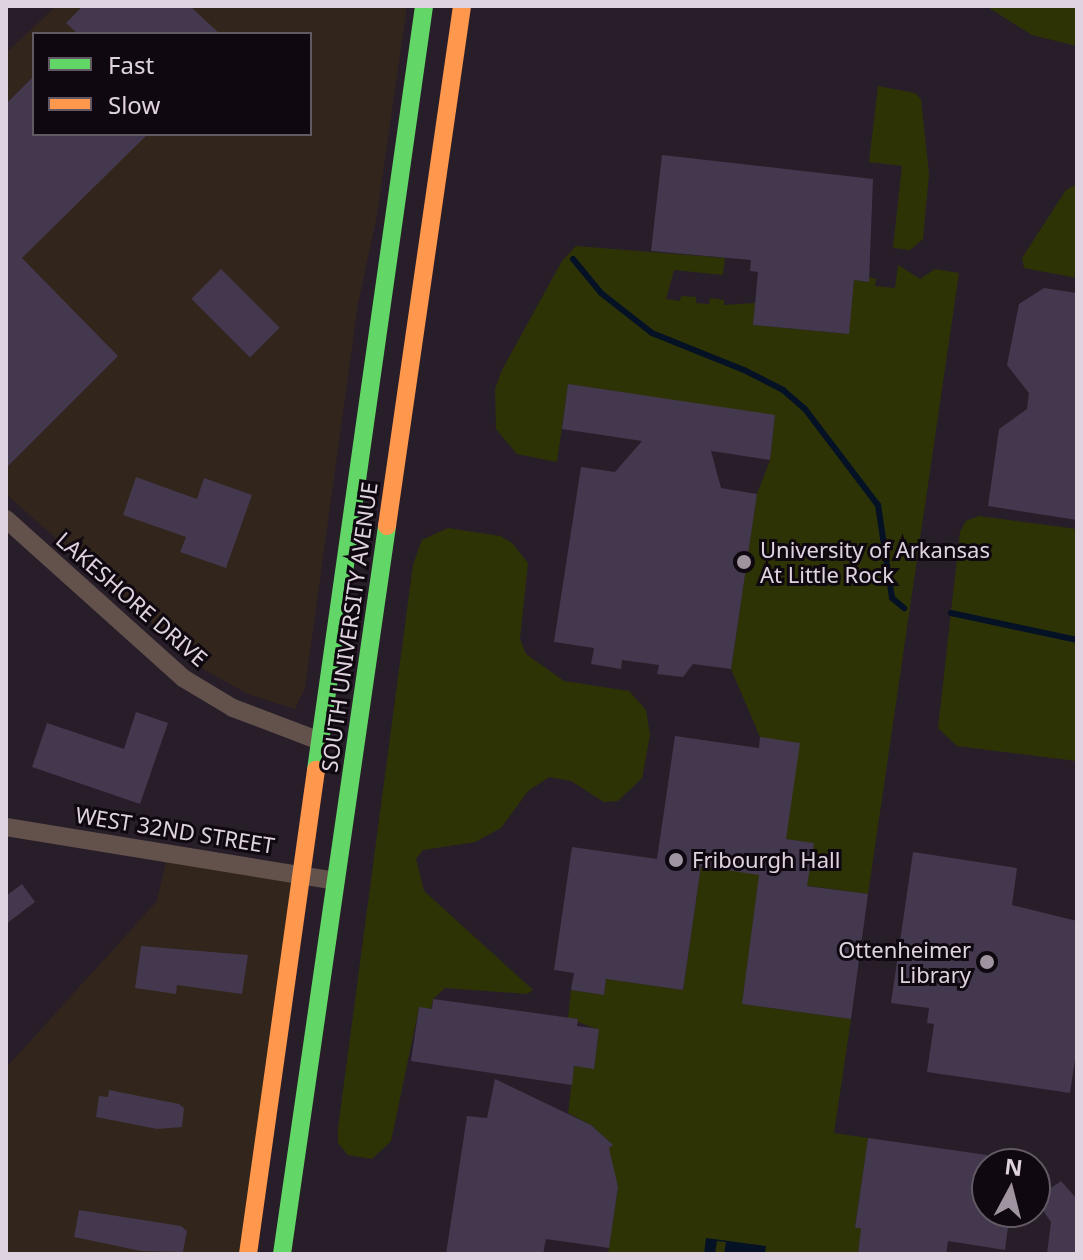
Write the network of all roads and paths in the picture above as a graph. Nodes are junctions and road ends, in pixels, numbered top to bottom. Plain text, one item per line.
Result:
1 (424, 6) edge
2 (462, 6) edge
3 (6, 519) edge
4 (320, 741) junction
5 (6, 827) edge
6 (301, 875) junction
7 (336, 881) junction
8 (248, 1254) edge
9 (282, 1254) edge

1 - 4 main road, SOUTH UNIVERSITY AVENUE
2 - 7 main road, SOUTH UNIVERSITY AVENUE
3 - 4 street, LAKESHORE DRIVE
4 - 6 main road, SOUTH UNIVERSITY AVENUE
5 - 6 street, WEST 32ND STREET
6 - 7 street, WEST 32ND STREET
6 - 8 main road, SOUTH UNIVERSITY AVENUE
7 - 9 main road, SOUTH UNIVERSITY AVENUE

